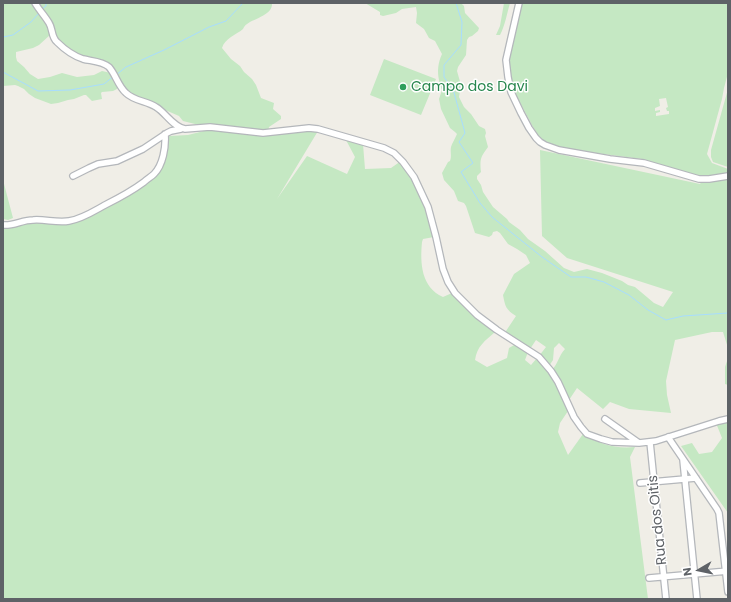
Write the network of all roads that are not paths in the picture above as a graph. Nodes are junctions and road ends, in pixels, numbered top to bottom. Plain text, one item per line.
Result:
1 (35, 3) edge
2 (518, 3) edge
3 (182, 129) junction
4 (165, 134) junction
5 (73, 176) dead end
6 (728, 176) edge
7 (3, 225) edge
8 (605, 419) dead end
9 (728, 419) edge
10 (668, 437) junction
11 (650, 442) junction
12 (639, 443) junction
13 (683, 459) junction
14 (696, 478) junction
15 (686, 479) junction
16 (654, 482) junction
17 (640, 483) dead end
18 (727, 571) edge
19 (694, 574) junction
20 (663, 577) junction
21 (649, 578) dead end
22 (728, 592) edge
23 (666, 599) edge
24 (697, 599) edge

1 - 3 street
2 - 6 street
3 - 4 street
3 - 12 street
4 - 5 street
4 - 7 street
8 - 12 street
9 - 10 street
10 - 11 street
10 - 13 street
11 - 12 street
11 - 16 street, Rua dos Oitis
13 - 14 street
13 - 15 street
14 - 15 street
14 - 18 street
15 - 16 street
15 - 19 street
16 - 17 street
16 - 20 street, Rua dos Oitis
18 - 19 street
18 - 22 street
19 - 20 street
19 - 24 street
20 - 21 street
20 - 23 street, Rua dos Oitis

